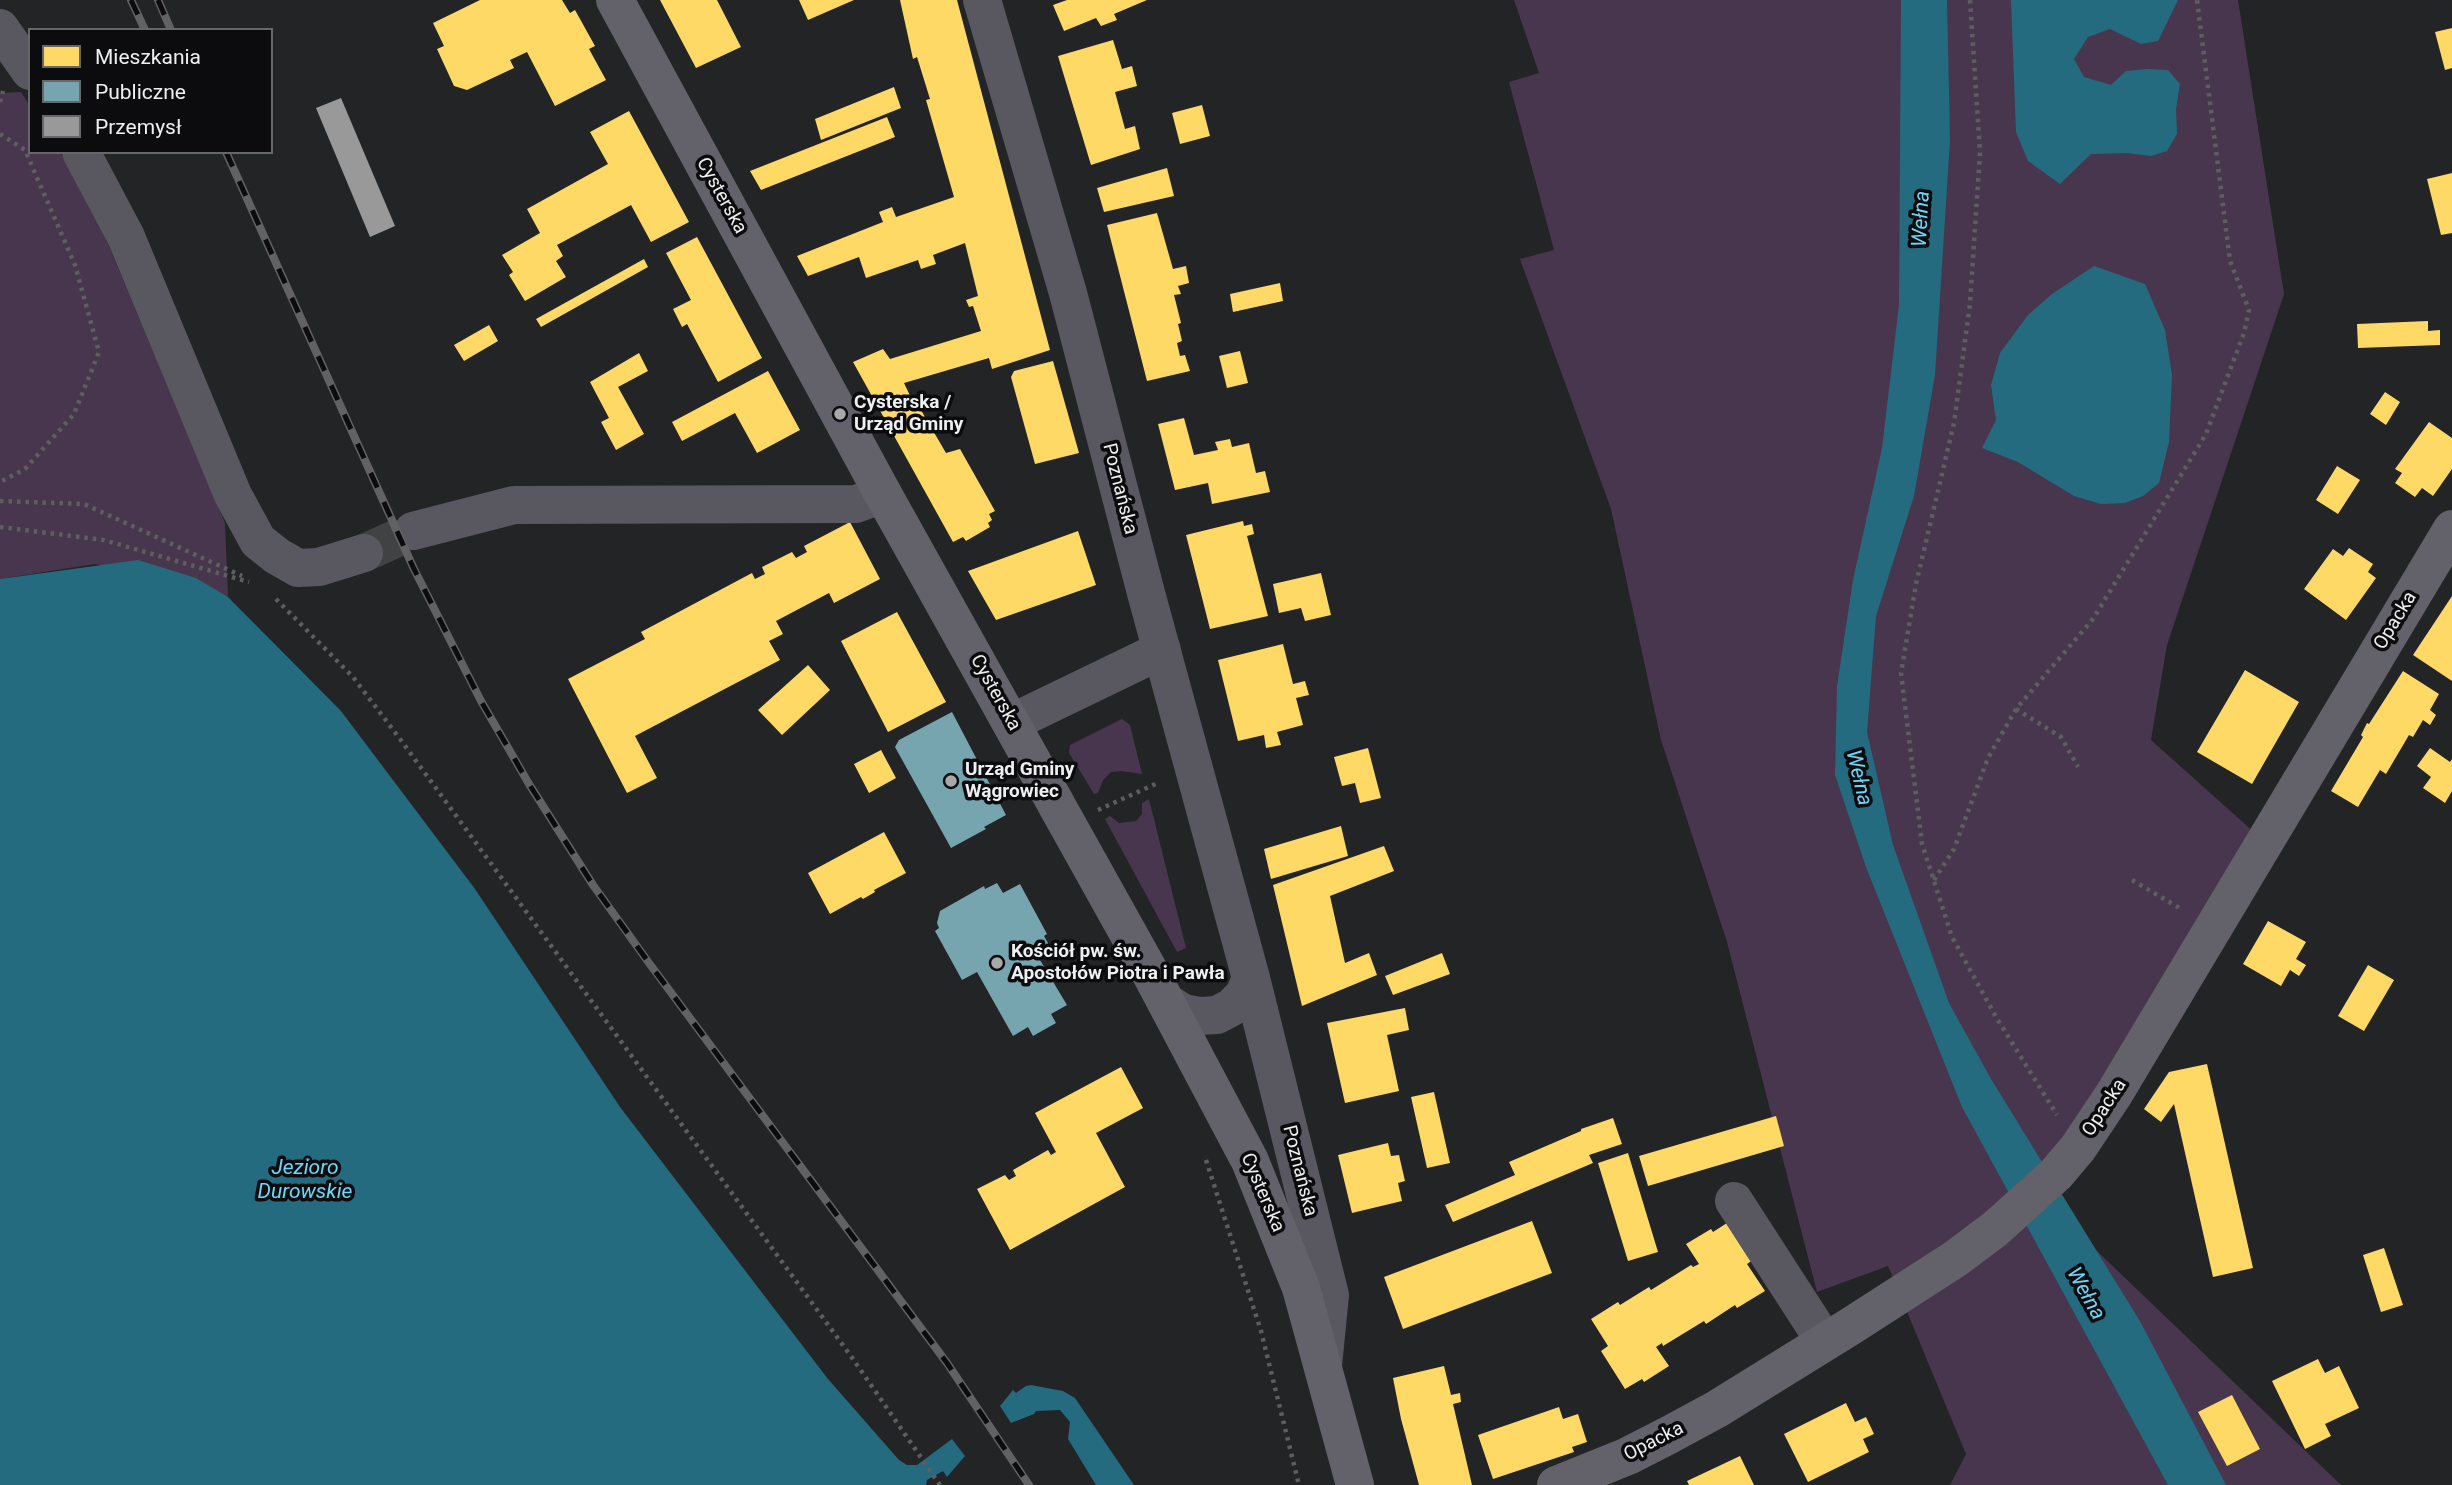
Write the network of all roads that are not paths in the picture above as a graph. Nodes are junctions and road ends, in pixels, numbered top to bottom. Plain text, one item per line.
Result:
1 (615, 0) edge
2 (982, 0) edge
3 (0, 28) edge
4 (28, 68) edge
5 (82, 154) edge
6 (883, 494) junction
7 (2452, 529) edge
8 (414, 531) tunnel mouth
9 (364, 553) tunnel mouth
10 (1162, 650) junction
11 (1012, 723) junction
12 (1251, 978) junction
13 (1166, 1002) junction
14 (1734, 1201) dead end
15 (1825, 1342) junction
16 (1324, 1366) junction
17 (1355, 1485) edge
18 (1556, 1485) edge

1 - 6 main road, Cysterska
2 - 10 street, Poznańska
3 - 4 street
5 - 9 street
6 - 8 street
6 - 11 main road, Cysterska
7 - 15 main road, Opacka
10 - 11 street
10 - 12 street, Poznańska
11 - 13 main road, Cysterska
12 - 13 street
12 - 16 street, Poznańska
13 - 16 main road, Cysterska
14 - 15 street
15 - 18 main road, Opacka
16 - 17 main road, Cysterska

